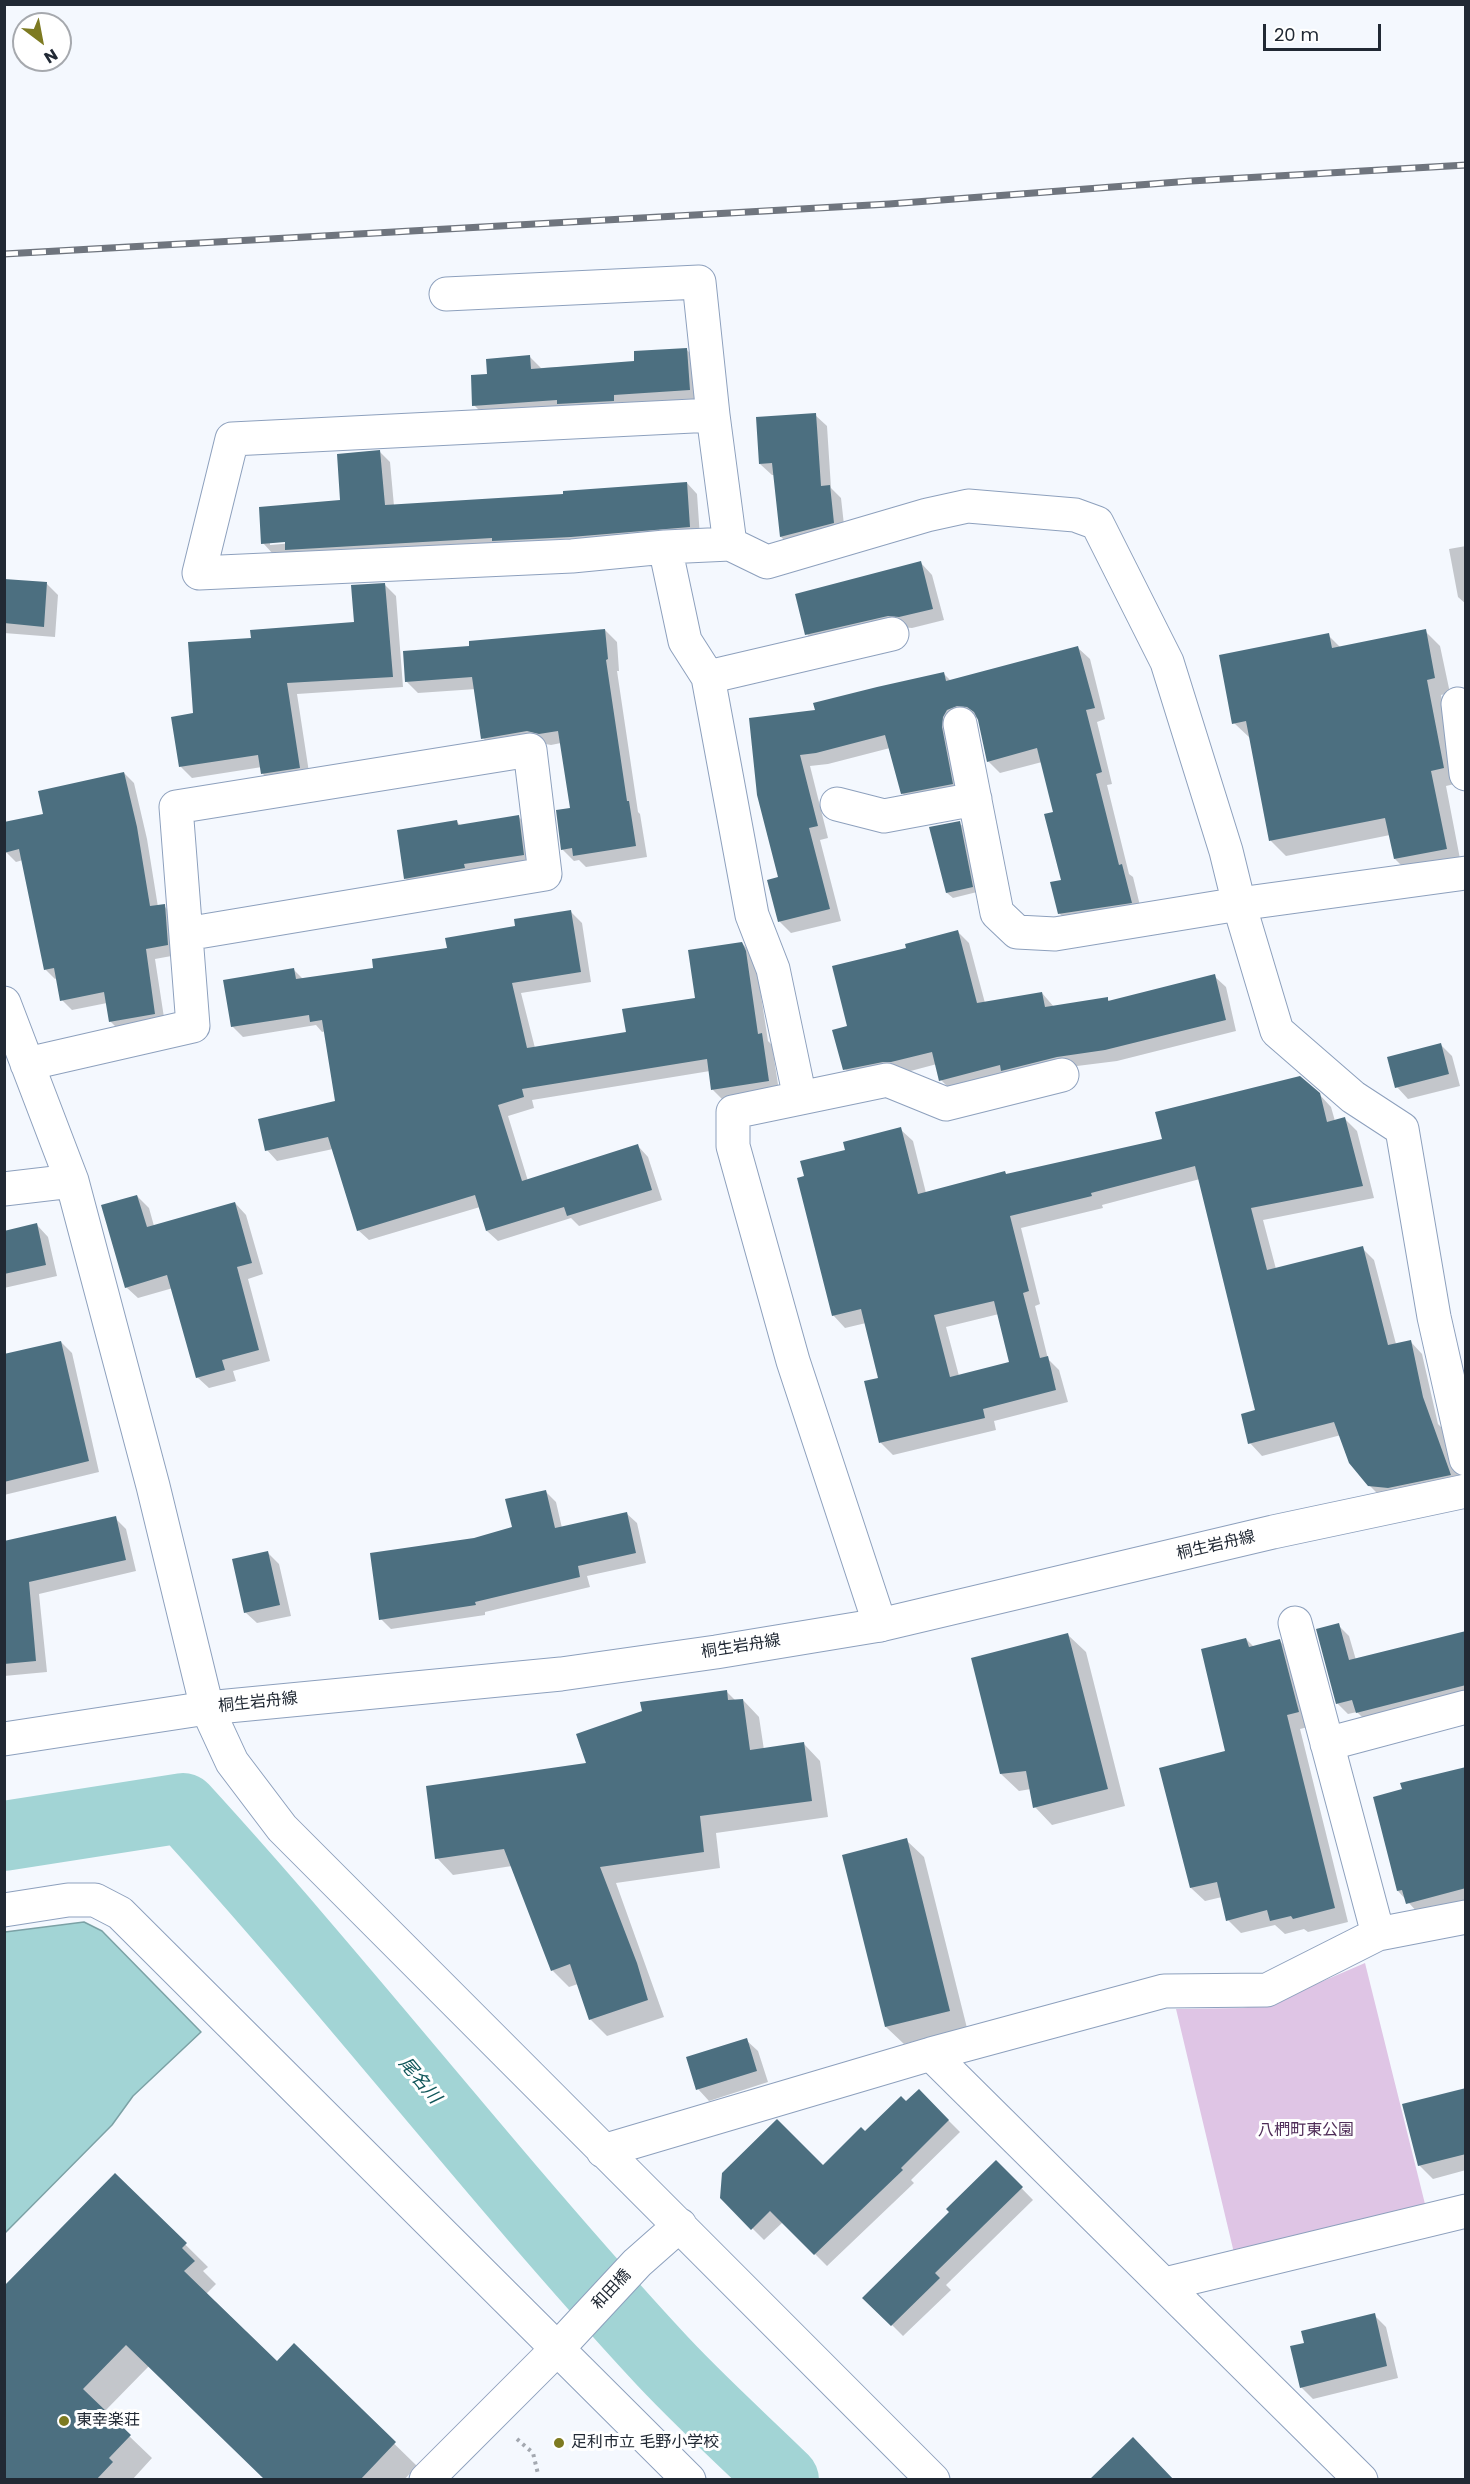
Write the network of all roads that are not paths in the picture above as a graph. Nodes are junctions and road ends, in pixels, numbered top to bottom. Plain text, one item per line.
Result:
1 (446, 294) dead end
2 (713, 415) junction
3 (730, 544) junction
4 (665, 547) junction
5 (892, 634) dead end
6 (708, 678) junction
7 (1458, 704) dead end
8 (960, 724) dead end
9 (1466, 774) edge
10 (975, 799) junction
11 (837, 804) dead end
12 (1466, 873) edge
13 (1239, 904) junction
14 (186, 934) junction
15 (4, 1003) edge
16 (27, 1064) junction
17 (1062, 1075) dead end
18 (800, 1098) junction
19 (72, 1180) junction
20 (4, 1189) edge
21 (1466, 1459) edge
22 (1466, 1491) edge
23 (1295, 1623) dead end
24 (880, 1625) junction
25 (1466, 1707) edge
26 (207, 1708) junction
27 (4, 1739) edge
28 (1327, 1744) junction
29 (4, 1910) edge
30 (1466, 1917) edge
31 (1378, 1934) junction
32 (931, 2054) junction
33 (603, 2151) junction
34 (1466, 2211) edge
35 (680, 2225) junction
36 (1165, 2283) junction
37 (558, 2349) junction
38 (426, 2480) edge
39 (689, 2480) edge
40 (933, 2480) edge
41 (1361, 2480) edge

1 - 2 street
2 - 3 street
2 - 4 street
3 - 4 street
3 - 13 street
4 - 6 street
5 - 6 street
6 - 18 street
7 - 9 street
8 - 10 street
10 - 11 street
10 - 13 street
12 - 13 street
13 - 21 street
14 - 14 street
14 - 16 street
15 - 16 street
16 - 19 street
17 - 18 street
18 - 24 street
19 - 20 street
19 - 26 street
22 - 24 street, 桐生岩舟線
23 - 28 street
24 - 26 street, 桐生岩舟線
25 - 28 street
26 - 27 street, 桐生岩舟線
26 - 33 street
28 - 31 street
29 - 37 street
30 - 31 street
31 - 32 street
32 - 33 street
32 - 36 street
33 - 35 street
34 - 36 street
35 - 37 street, 和田橋
35 - 40 street
36 - 41 street
37 - 38 street, 和田橋
37 - 39 street

